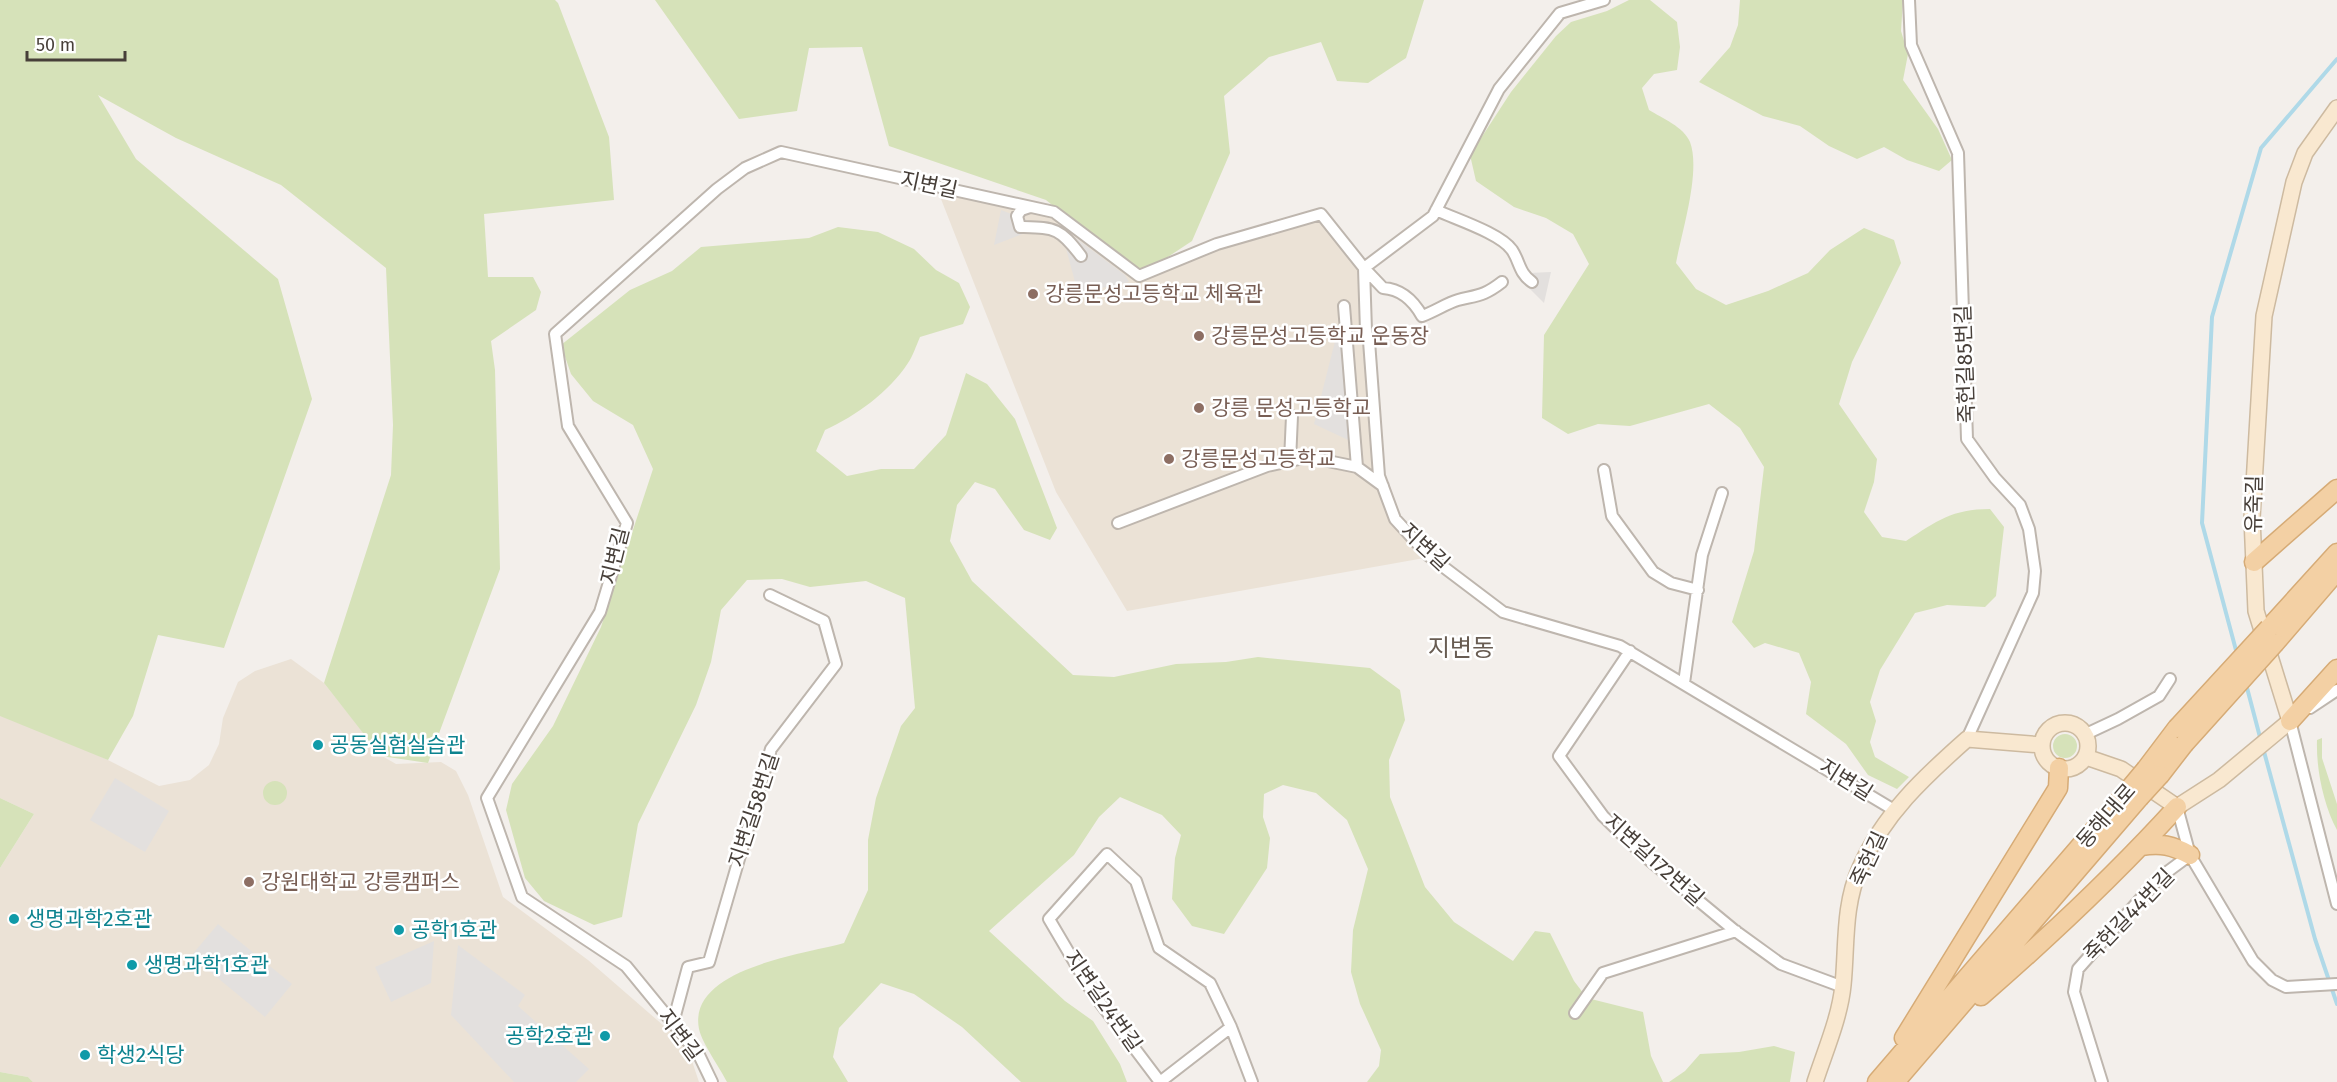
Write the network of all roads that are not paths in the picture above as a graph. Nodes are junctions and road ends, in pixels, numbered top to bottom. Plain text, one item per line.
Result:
1 (1604, 0) edge
2 (1909, 0) edge
3 (2337, 108) edge
4 (1031, 207) junction
5 (1436, 210) junction
6 (1081, 256) dead end
7 (1364, 268) junction
8 (1502, 282) dead end
9 (1532, 282) dead end
10 (1344, 306) dead end
11 (1292, 416) dead end
12 (1290, 461) junction
13 (1357, 467) junction
14 (1604, 470) dead end
15 (1383, 486) junction
16 (2337, 489) edge
17 (1722, 493) dead end
18 (1118, 523) dead end
19 (2337, 552) edge
20 (2254, 562) junction
21 (2337, 571) edge
22 (1698, 590) junction
23 (770, 595) dead end
24 (2272, 635) junction
25 (1630, 651) junction
26 (2337, 669) edge
27 (2170, 679) dead end
28 (1684, 683) junction
29 (2337, 690) edge
30 (2290, 721) junction
31 (2086, 734) junction
32 (1966, 739) junction
33 (2042, 745) junction
34 (2086, 757) junction
35 (2059, 768) junction
36 (2133, 796) junction
37 (2177, 807) junction
38 (1894, 810) junction
39 (2141, 846) junction
40 (2190, 855) junction
41 (2337, 904) edge
42 (1736, 931) junction
43 (2337, 984) edge
44 (1843, 987) junction
45 (1575, 1013) dead end
46 (673, 1023) junction
47 (1231, 1028) junction
48 (1932, 1039) junction
49 (712, 1082) edge
50 (1160, 1082) edge
51 (1252, 1082) edge
52 (1815, 1082) edge
53 (1883, 1082) edge
54 (2102, 1082) edge

1 - 5 street
2 - 32 street, 죽헌길85번길
3 - 20 street, 유죽길
4 - 6 street
4 - 7 street, 지변길
4 - 46 street, 지변길
5 - 7 street
5 - 9 street
7 - 8 street
7 - 15 street, 지변길
10 - 13 street
11 - 12 street
12 - 13 street
12 - 18 street
13 - 15 street
14 - 22 street
15 - 25 street, 지변길
16 - 20 main road
17 - 22 street
19 - 24 main road, 동해대로
20 - 30 street, 유죽길
21 - 24 main road, 동해대로
22 - 28 street
23 - 46 street, 지변길58번길
24 - 36 main road, 동해대로, bridge
25 - 28 street, 지변길
25 - 42 street, 지변길172번길
26 - 30 main road
27 - 31 street
28 - 38 street, 지변길
29 - 30 street
30 - 37 street
30 - 41 street, 유죽길
31 - 33 street
31 - 34 street
32 - 33 street
32 - 38 street, 죽헌길
33 - 35 street
34 - 35 street
34 - 37 street
35 - 53 main road
36 - 48 main road, 동해대로
36 - 53 main road, 동해대로
37 - 39 main road
37 - 40 street
38 - 44 street, 죽헌길
39 - 40 main road
39 - 48 main road
40 - 43 street
40 - 54 street, 죽헌길44번길
42 - 44 street, 지변길172번길
42 - 45 street
44 - 52 street, 죽헌길
46 - 49 street, 지변길
47 - 50 street
47 - 50 street, 지변길24번길
47 - 51 street
48 - 53 main road, 동해대로

